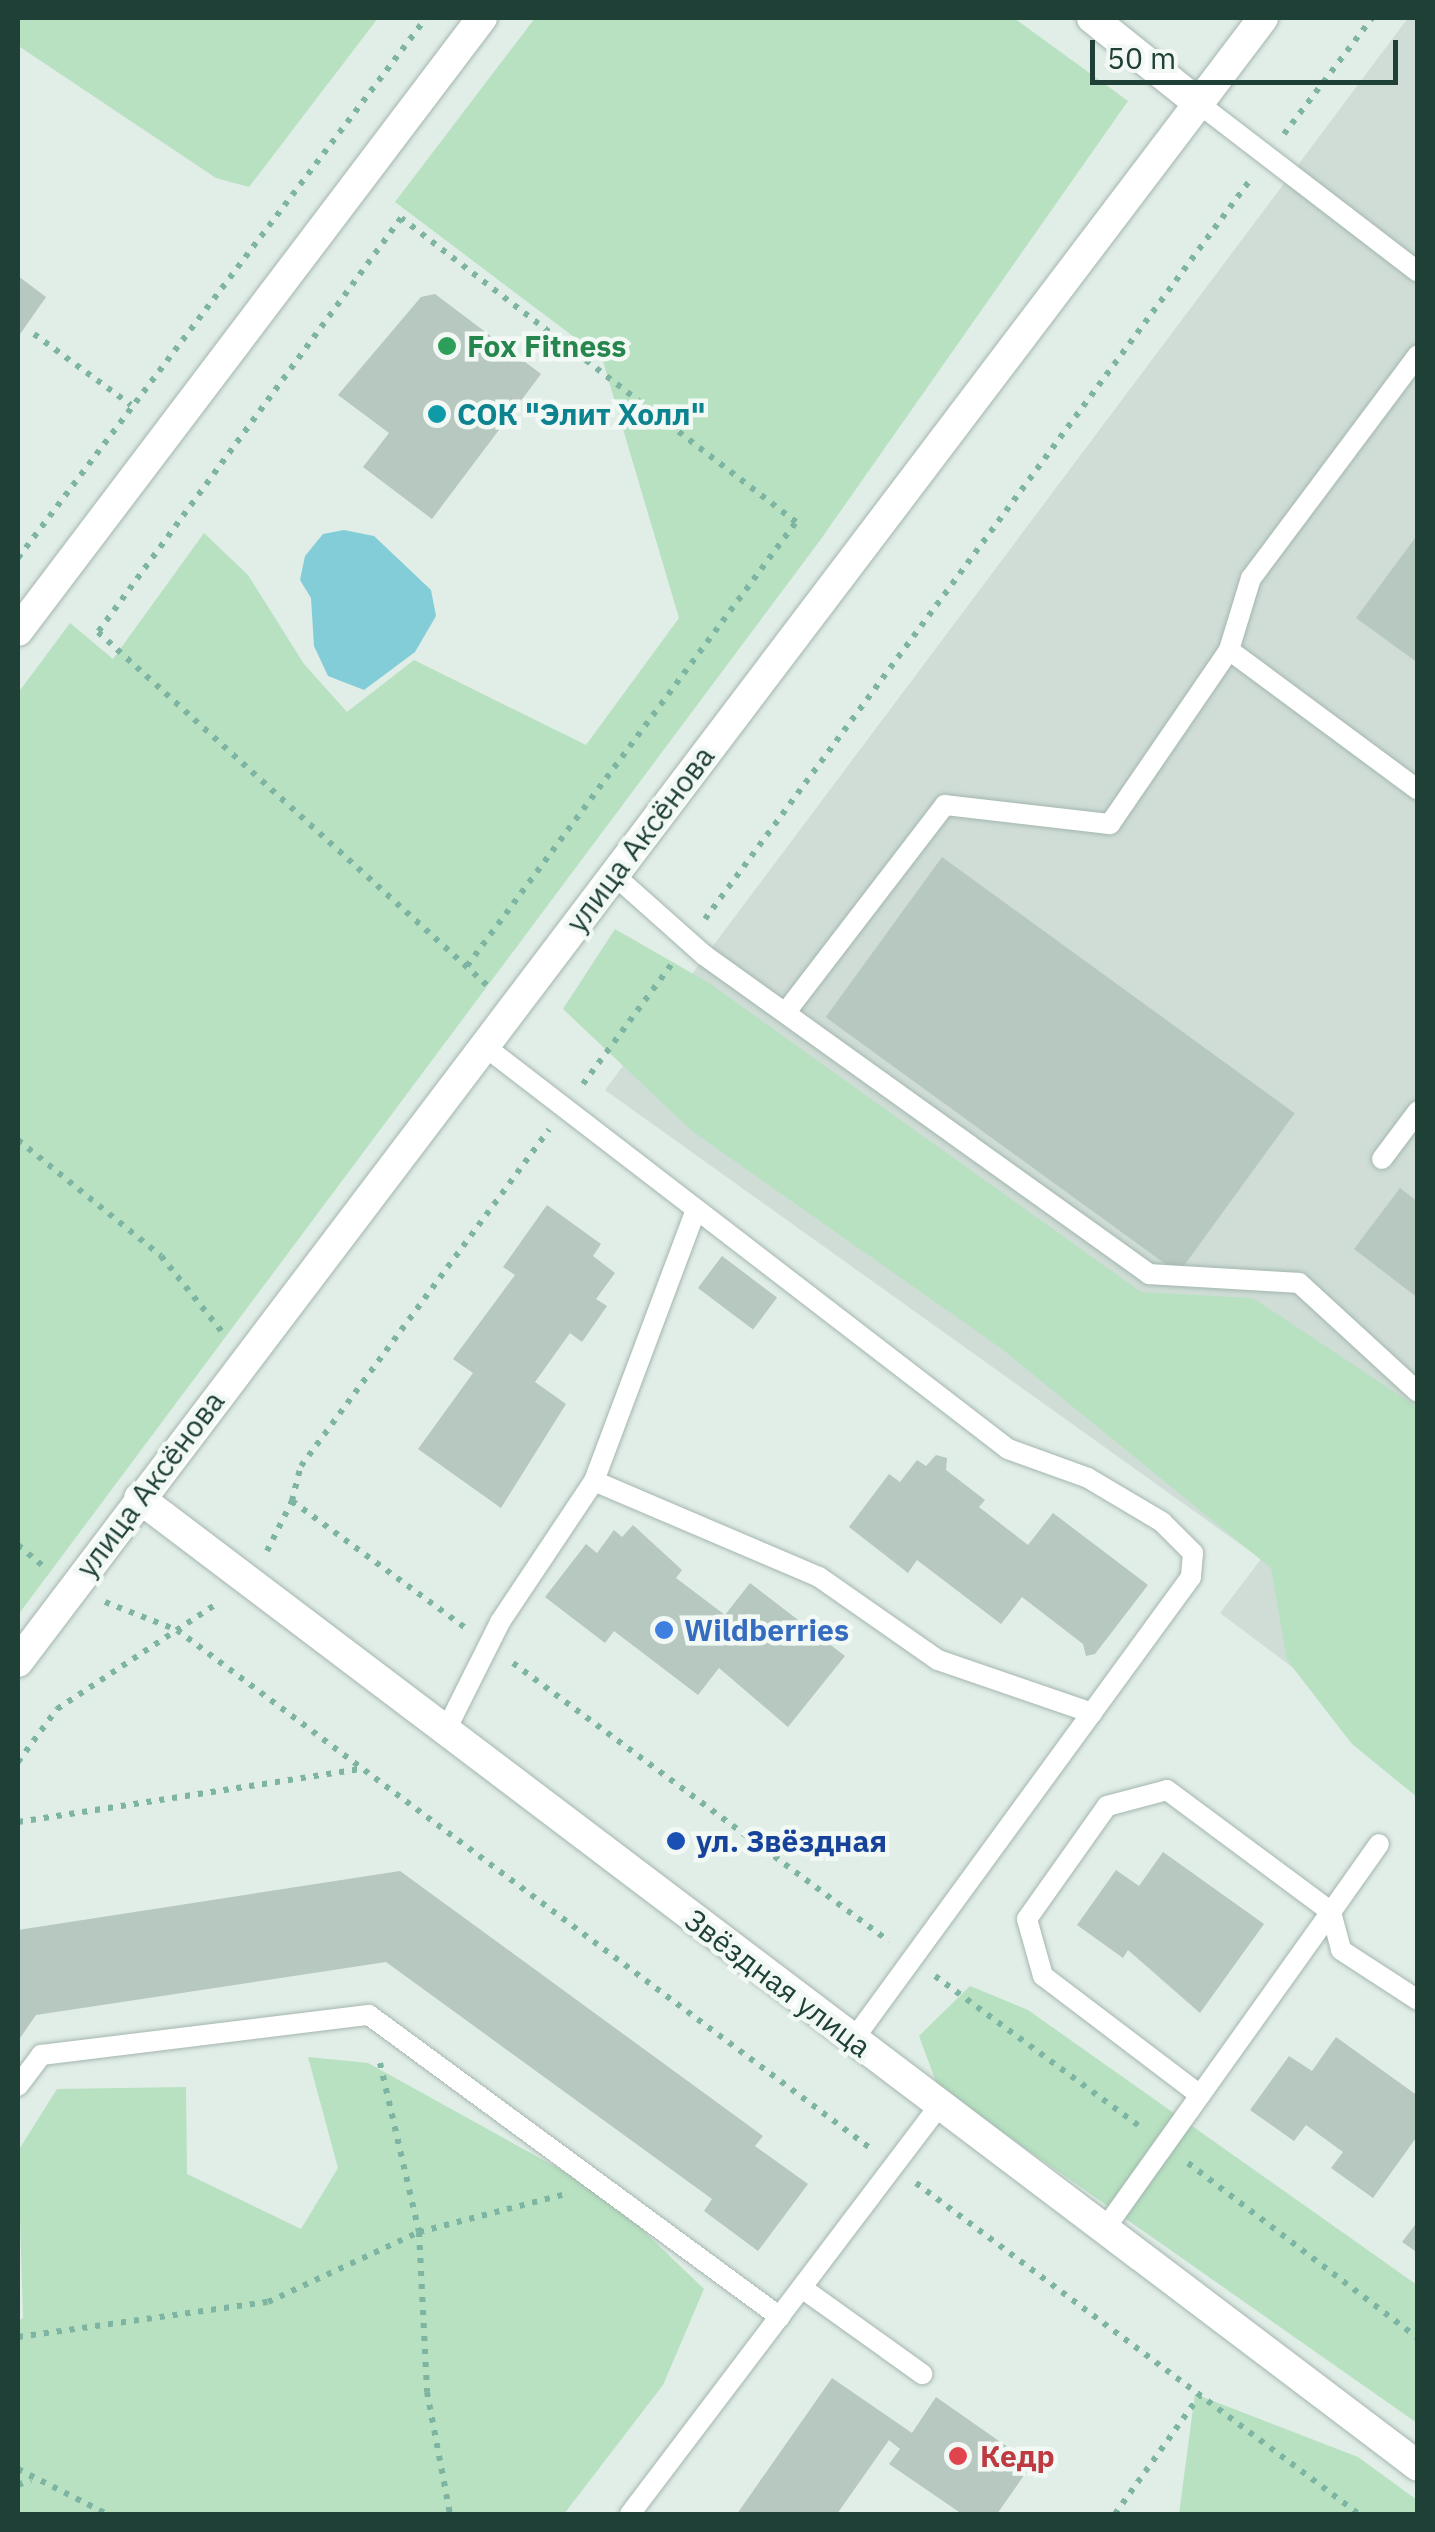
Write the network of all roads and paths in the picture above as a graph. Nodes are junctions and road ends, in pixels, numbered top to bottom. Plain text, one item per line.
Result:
1 (426, 18) edge
2 (482, 18) edge
3 (1092, 18) edge
4 (1263, 18) edge
5 (1372, 18) edge
6 (1198, 104) junction
7 (1266, 159) junction
8 (1418, 272) edge
9 (34, 334) dead end
10 (1418, 356) edge
11 (131, 405) junction
12 (18, 558) edge
13 (18, 630) edge
14 (1229, 650) junction
15 (1418, 790) edge
16 (613, 874) junction
17 (692, 938) junction
18 (467, 966) junction
19 (512, 1008) junction
20 (786, 1012) junction
21 (483, 1045) junction
22 (565, 1108) junction
23 (1418, 1111) edge
24 (18, 1140) edge
25 (1382, 1159) dead end
26 (696, 1209) junction
27 (244, 1359) junction
28 (1418, 1392) edge
29 (594, 1481) junction
30 (139, 1498) junction
31 (292, 1501) junction
32 (251, 1582) junction
33 (72, 1589) junction
34 (177, 1630) junction
35 (488, 1645) junction
36 (18, 1662) edge
37 (1092, 1712) junction
38 (446, 1730) junction
39 (18, 1762) edge
40 (363, 1769) junction
41 (18, 1822) edge
42 (1379, 1844) dead end
43 (1332, 1912) junction
44 (912, 1959) junction
45 (1418, 2000) edge
46 (369, 2015) junction
47 (854, 2040) junction
48 (18, 2086) edge
49 (1200, 2095) junction
50 (939, 2106) junction
51 (1164, 2145) junction
52 (894, 2166) junction
53 (602, 2185) junction
54 (1104, 2230) junction
55 (419, 2232) junction
56 (802, 2288) junction
57 (780, 2317) junction
58 (18, 2337) edge
59 (1418, 2338) edge
60 (922, 2374) dead end
61 (1200, 2395) junction
62 (1418, 2466) edge
63 (18, 2469) edge
64 (32, 2480) junction
65 (18, 2485) edge
66 (107, 2514) edge
67 (450, 2514) edge
68 (630, 2514) edge
69 (1115, 2514) edge
70 (1359, 2514) edge

1 - 11 path
2 - 13 street
3 - 6 street
4 - 6 street, улица Аксёнова
5 - 7 path
6 - 7 lane
6 - 16 street, улица Аксёнова
7 - 8 lane
7 - 17 path
9 - 11 path
10 - 14 lane
11 - 12 path
14 - 15 lane
14 - 20 lane
16 - 17 lane
16 - 19 street, улица Аксёнова
17 - 20 lane
17 - 22 path
18 - 18 path
18 - 19 path
19 - 21 street, улица Аксёнова
20 - 28 lane
21 - 22 lane
21 - 27 street, улица Аксёнова
22 - 26 lane
22 - 31 path
23 - 25 lane
24 - 27 path
26 - 29 lane
26 - 37 lane
27 - 30 street, улица Аксёнова
29 - 35 lane
29 - 37 lane
30 - 32 street, Звёздная улица
30 - 33 street, улица Аксёнова
31 - 32 path
31 - 35 path
32 - 34 path
32 - 38 street, Звёздная улица
33 - 34 path
33 - 36 street, улица Аксёнова
34 - 39 path
34 - 40 path
35 - 38 lane
35 - 44 path
37 - 44 lane
38 - 47 street, Звёздная улица
40 - 41 path
40 - 52 path
42 - 43 lane
43 - 45 lane
43 - 49 lane
43 - 49 lane
44 - 47 lane
44 - 51 path
46 - 48 lane
46 - 53 lane
46 - 55 path
47 - 50 street, Звёздная улица
49 - 51 lane
50 - 52 lane
50 - 54 street, Звёздная улица
51 - 54 lane
51 - 59 path
52 - 56 lane
52 - 61 path
53 - 55 path
53 - 57 lane
54 - 62 street, Звёздная улица
55 - 58 path
55 - 67 path
56 - 57 lane
56 - 60 lane
57 - 68 lane
61 - 69 path
61 - 70 path
63 - 64 path
64 - 65 path
64 - 66 path

